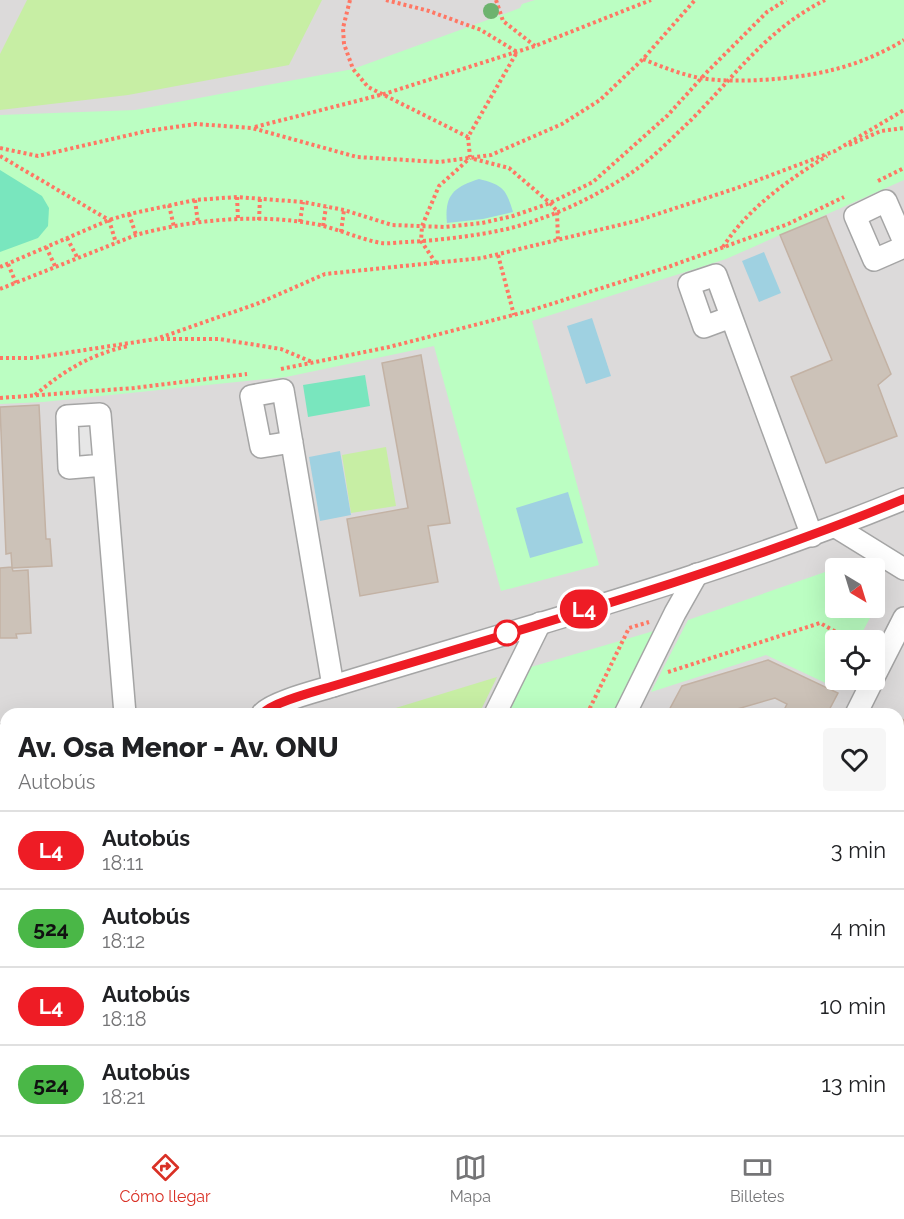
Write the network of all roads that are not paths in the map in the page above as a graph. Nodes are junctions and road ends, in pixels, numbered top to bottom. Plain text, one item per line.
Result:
1 (904, 242) edge
2 (904, 247) edge
3 (731, 317) dead end
4 (292, 442) dead end
5 (104, 465) dead end
6 (904, 499) edge
7 (836, 527) junction
8 (812, 536) junction
9 (904, 568) edge
10 (697, 574) junction
11 (904, 618) edge
12 (540, 623) junction
13 (885, 656) edge
14 (333, 686) junction
15 (868, 690) edge
16 (124, 708) edge
17 (270, 708) edge
18 (498, 708) edge
19 (628, 708) edge
20 (859, 708) edge

1 - 2 street
3 - 8 street
4 - 14 street
5 - 16 street
6 - 7 street
7 - 8 street
7 - 9 street
8 - 10 street
10 - 12 street
10 - 19 street
11 - 13 street
12 - 14 street
12 - 18 street
14 - 17 street
15 - 20 street

